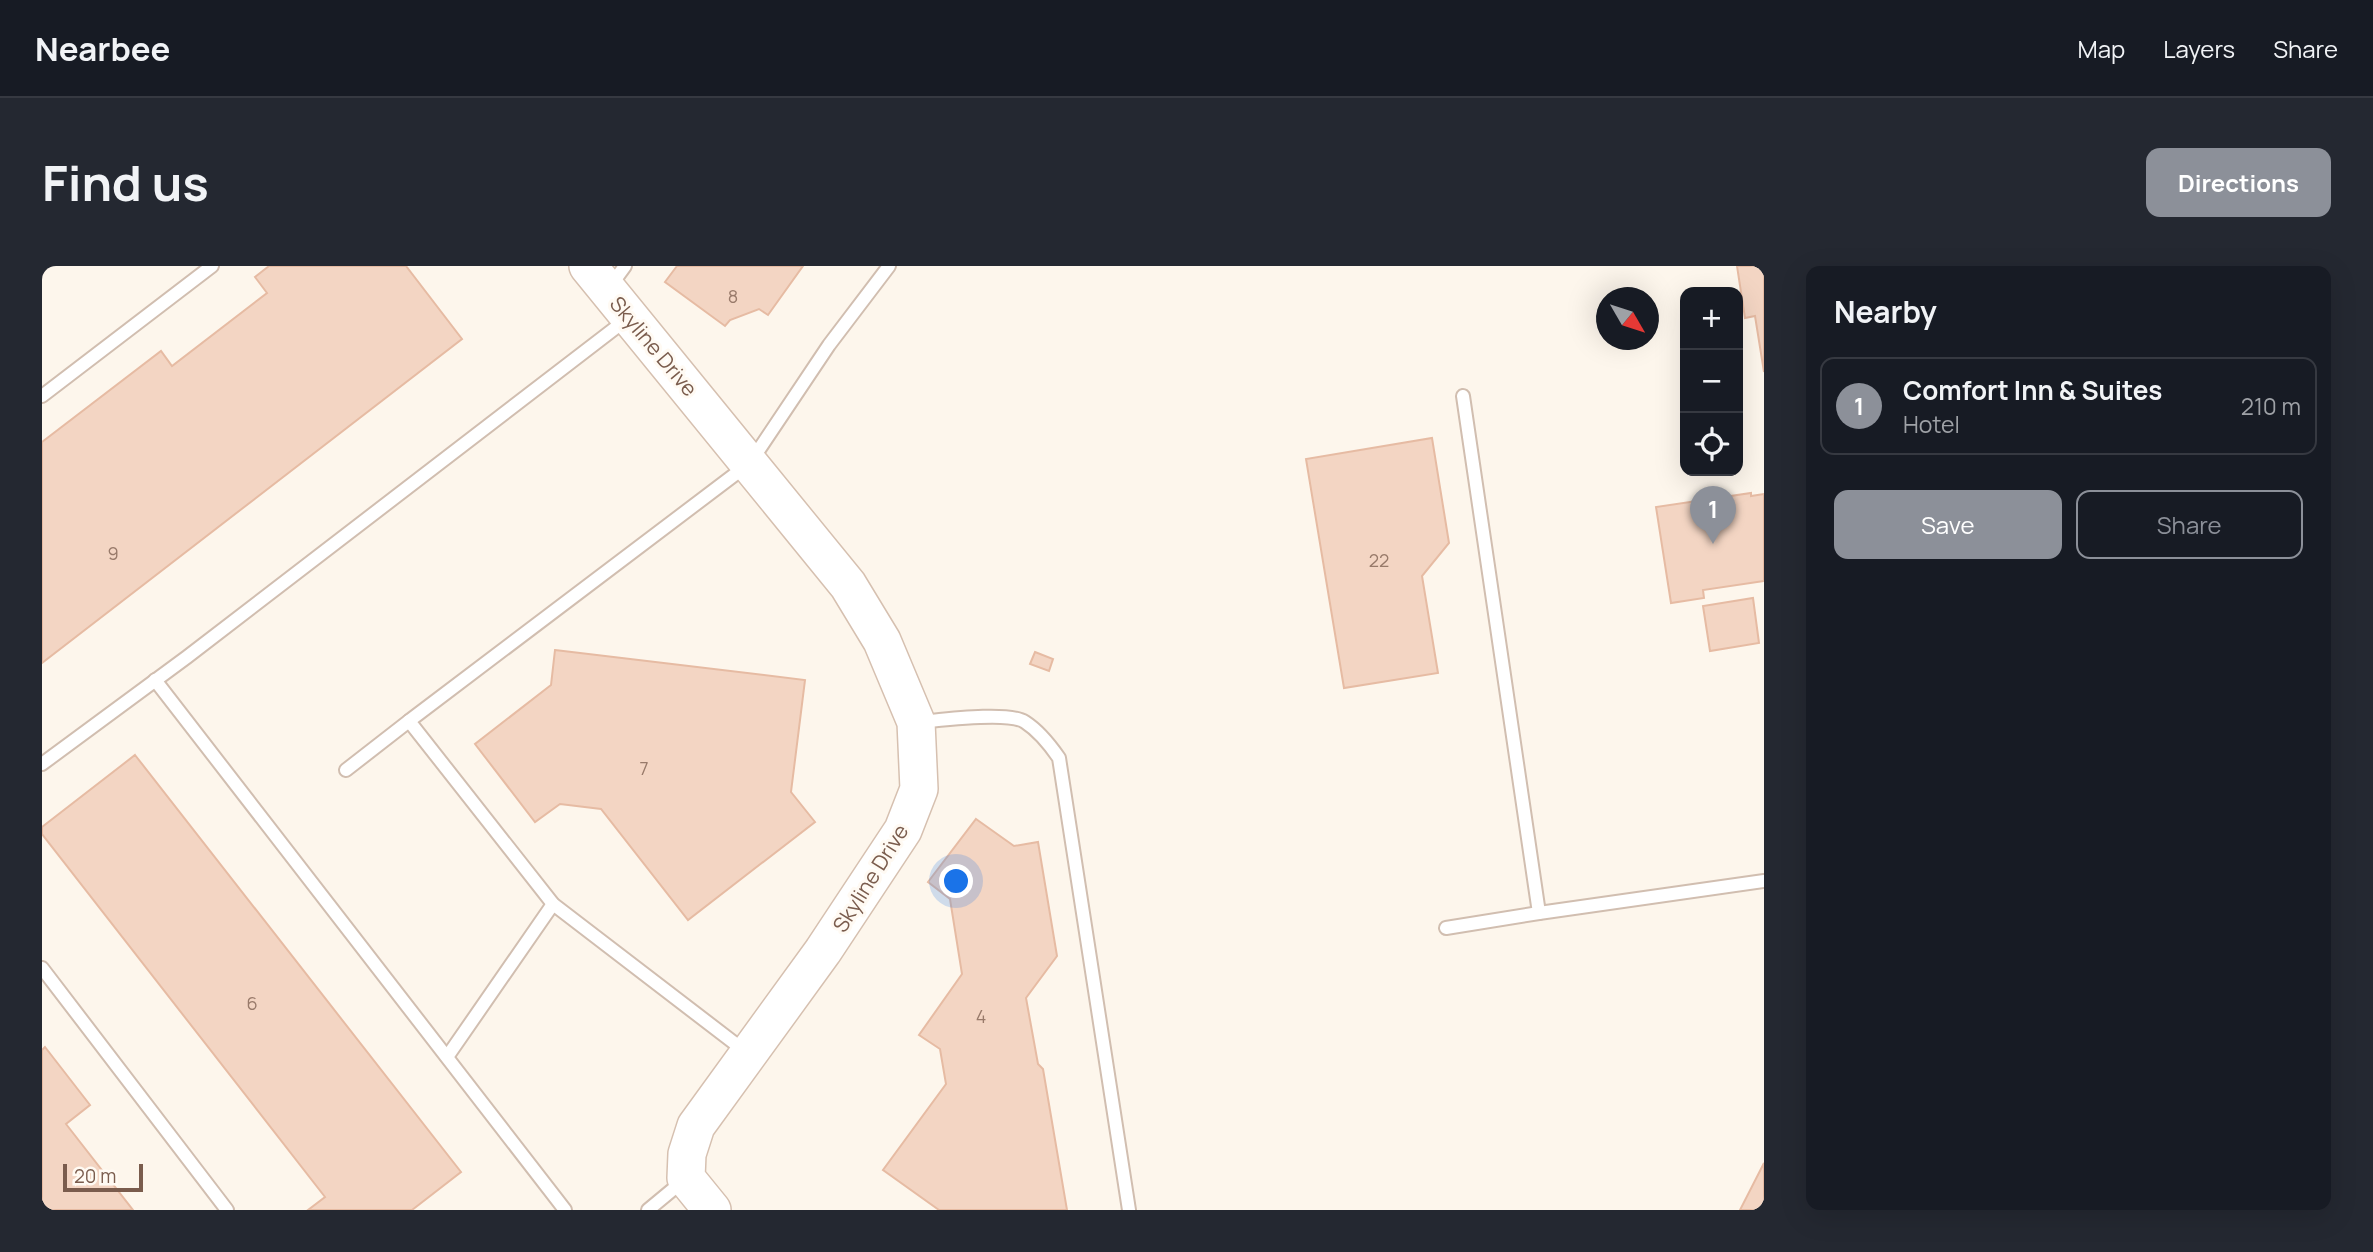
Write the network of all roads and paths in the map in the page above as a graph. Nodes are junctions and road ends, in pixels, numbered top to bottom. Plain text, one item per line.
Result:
1 (212, 266) edge
2 (889, 266) edge
3 (613, 285) edge
4 (42, 396) edge
5 (1463, 396) dead end
6 (750, 463) junction
7 (155, 680) junction
8 (409, 721) junction
9 (916, 722) junction
10 (42, 764) edge
11 (346, 770) dead end
12 (1764, 881) edge
13 (553, 904) junction
14 (1539, 914) junction
15 (1446, 928) dead end
16 (42, 968) edge
17 (748, 1053) junction
18 (447, 1057) junction
19 (686, 1178) junction
20 (227, 1210) edge
21 (565, 1210) edge
22 (648, 1210) edge
23 (712, 1210) edge
24 (1129, 1210) edge

1 - 4 lane
2 - 6 lane
3 - 6 street, Skyline Drive
3 - 7 lane
5 - 14 lane
6 - 8 lane
6 - 9 street, Skyline Drive
7 - 10 lane
7 - 18 lane
8 - 11 lane
8 - 13 lane
9 - 17 street, Skyline Drive
9 - 24 lane
12 - 14 lane
13 - 17 lane
13 - 18 lane
14 - 15 lane
16 - 20 lane
17 - 19 street, Skyline Drive
18 - 21 lane
19 - 22 lane
19 - 23 street

